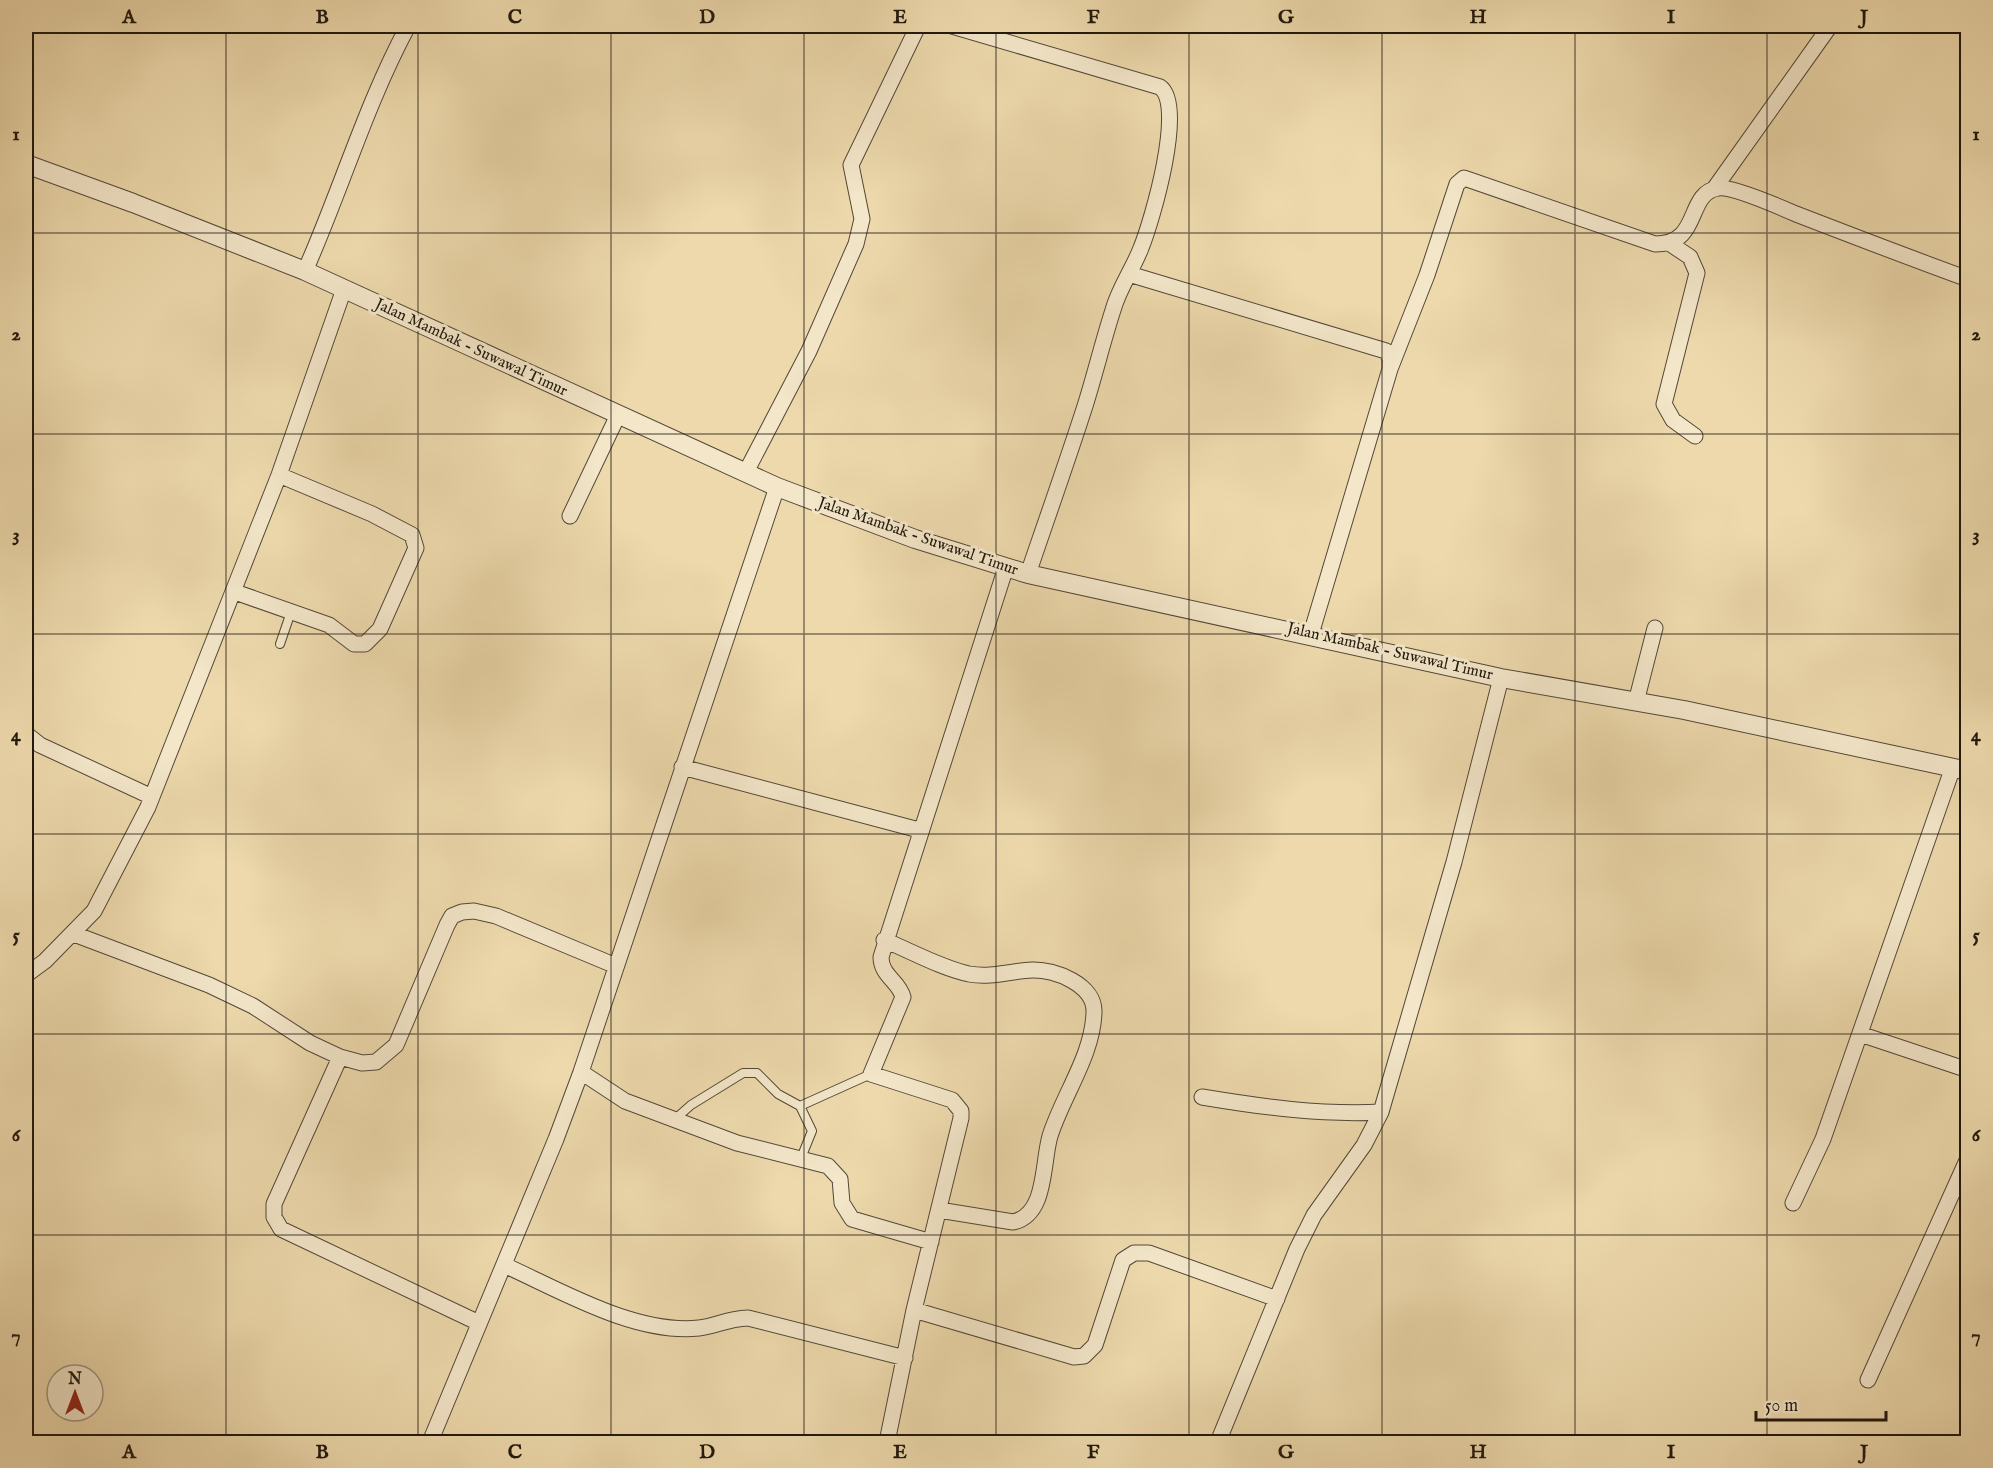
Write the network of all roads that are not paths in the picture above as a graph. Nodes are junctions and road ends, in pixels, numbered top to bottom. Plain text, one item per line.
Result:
1 (408, 26) edge
2 (918, 26) edge
3 (952, 26) edge
4 (1830, 26) edge
5 (26, 164) edge
6 (1714, 189) junction
7 (1669, 243) junction
8 (305, 271) junction
9 (1129, 274) junction
10 (1968, 279) edge
11 (344, 290) junction
12 (1390, 369) junction
13 (618, 415) junction
14 (1695, 436) dead end
15 (746, 472) junction
16 (279, 475) junction
17 (777, 487) junction
18 (570, 516) dead end
19 (1006, 567) junction
20 (1028, 574) junction
21 (235, 592) junction
22 (291, 612) junction
23 (1655, 628) dead end
24 (1311, 634) junction
25 (280, 644) dead end
26 (1501, 678) junction
27 (1636, 702) junction
28 (26, 734) edge
29 (682, 767) junction
30 (1960, 769) edge
31 (152, 797) junction
32 (919, 830) junction
33 (74, 934) junction
34 (884, 940) junction
35 (616, 966) junction
36 (26, 975) edge
37 (1860, 1034) junction
38 (340, 1057) junction
39 (1968, 1070) edge
40 (581, 1072) junction
41 (871, 1074) junction
42 (1202, 1097) dead end
43 (801, 1107) junction
44 (1381, 1112) junction
45 (674, 1120) junction
46 (801, 1158) junction
47 (1968, 1158) edge
48 (1793, 1203) dead end
49 (939, 1210) junction
50 (931, 1242) junction
51 (504, 1265) junction
52 (1277, 1299) junction
53 (914, 1310) junction
54 (479, 1323) junction
55 (905, 1358) junction
56 (1868, 1380) dead end
57 (430, 1443) edge
58 (887, 1443) edge
59 (1218, 1443) edge

1 - 8 street
2 - 15 street
3 - 9 street
4 - 6 street
5 - 8 street, Jalan Mambak - Suwawal Timur
6 - 7 street
6 - 10 street
7 - 12 street
7 - 14 street
8 - 11 street, Jalan Mambak - Suwawal Timur
9 - 12 street
9 - 20 street
11 - 13 street, Jalan Mambak - Suwawal Timur
11 - 16 street
12 - 24 street
13 - 15 street, Jalan Mambak - Suwawal Timur
13 - 18 street
15 - 17 street, Jalan Mambak - Suwawal Timur
16 - 21 street
16 - 22 street
17 - 19 street, Jalan Mambak - Suwawal Timur
17 - 29 street
19 - 20 street, Jalan Mambak - Suwawal Timur
19 - 32 street
20 - 24 street, Jalan Mambak - Suwawal Timur
21 - 22 street
21 - 31 street
22 - 25 lane
23 - 27 street
24 - 26 street, Jalan Mambak - Suwawal Timur
26 - 27 street, Jalan Mambak - Suwawal Timur
26 - 44 street
27 - 30 street, Jalan Mambak - Suwawal Timur
28 - 31 street
29 - 32 street
29 - 35 street
30 - 37 street
31 - 33 street
32 - 34 street
33 - 36 street
33 - 38 street
34 - 41 street
34 - 49 street
35 - 38 street
35 - 40 street
37 - 39 street
37 - 48 street
38 - 54 street
40 - 45 street
40 - 51 street
41 - 43 lane
41 - 49 street
42 - 44 street
43 - 45 lane
43 - 46 lane
44 - 52 street
45 - 46 street
46 - 50 street
47 - 56 street
49 - 50 street
50 - 53 street
51 - 54 street
51 - 55 street
52 - 53 street
52 - 59 street
53 - 55 street
54 - 57 street
55 - 58 street

